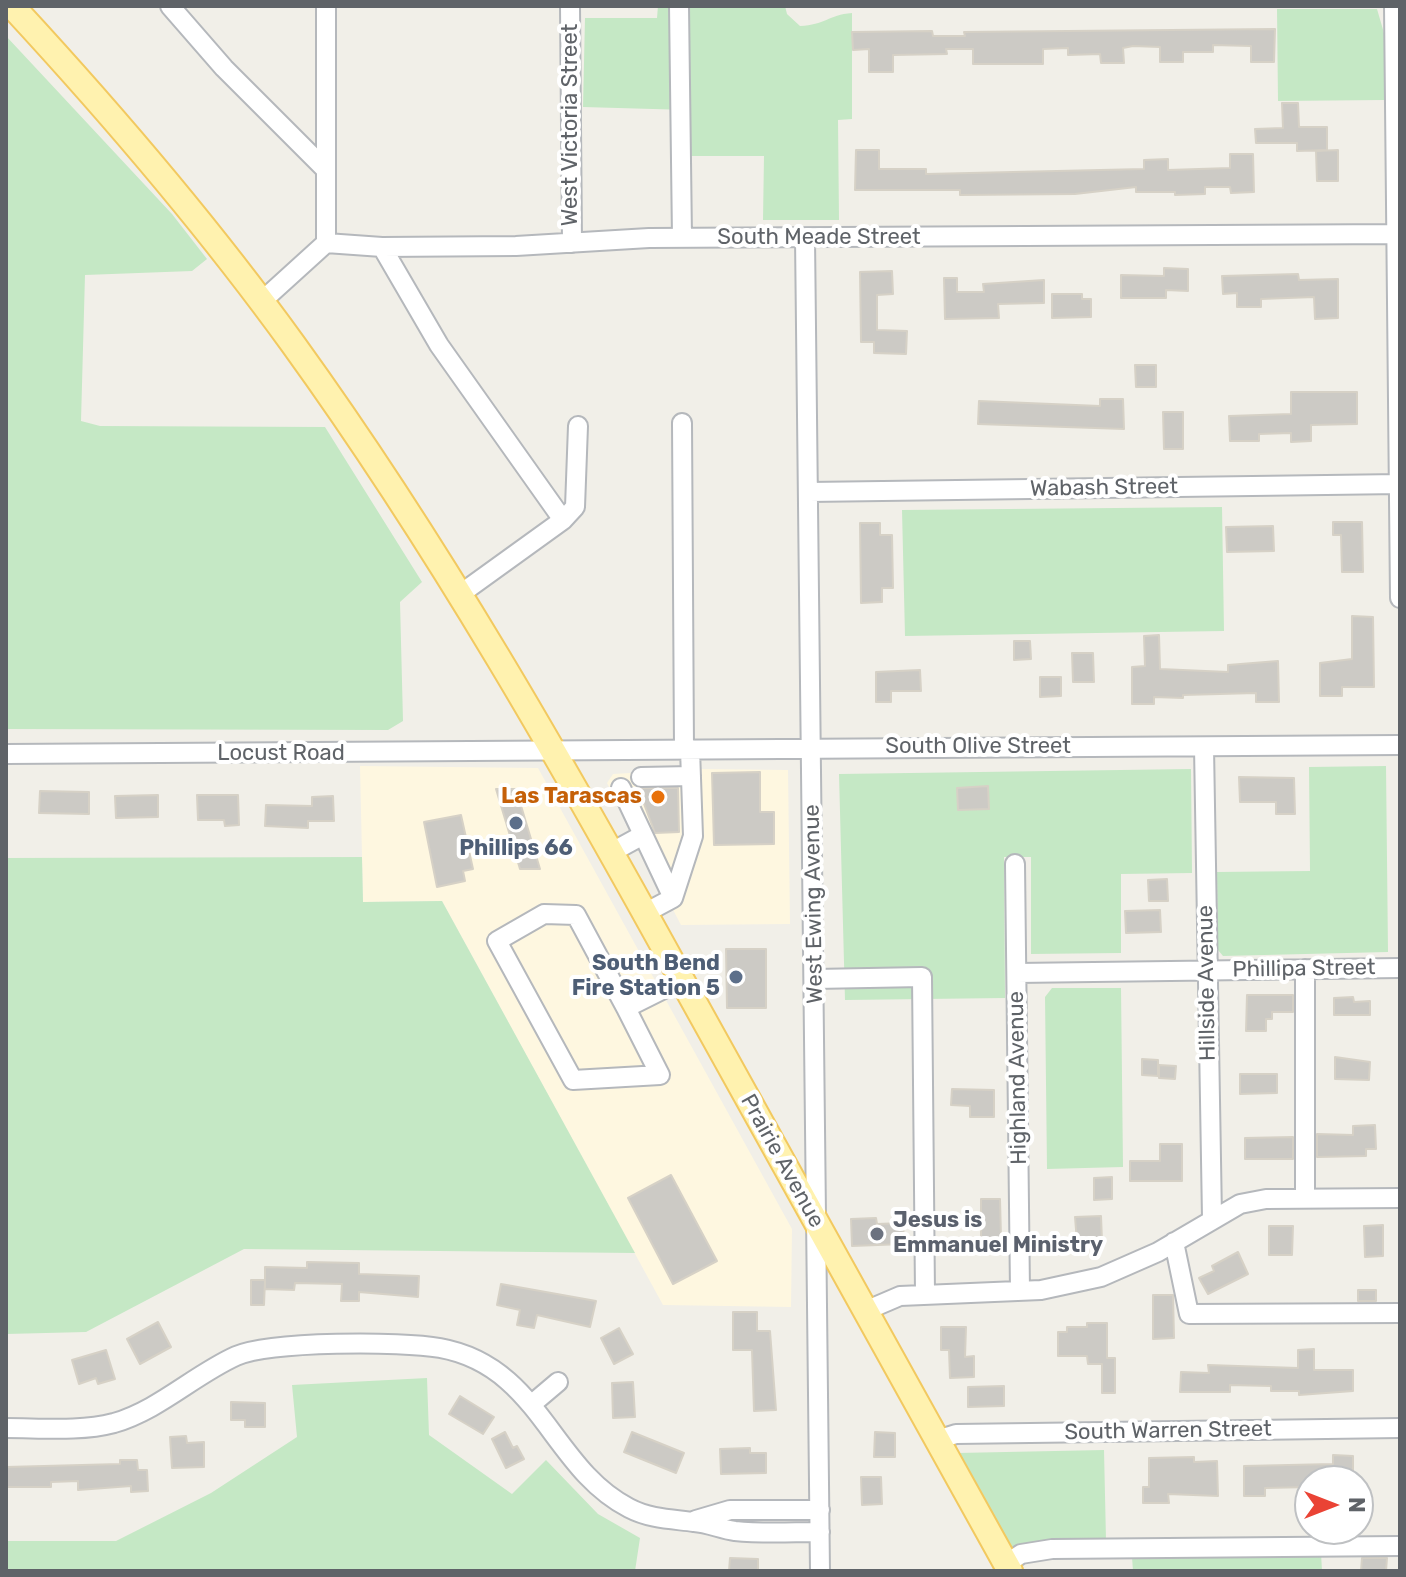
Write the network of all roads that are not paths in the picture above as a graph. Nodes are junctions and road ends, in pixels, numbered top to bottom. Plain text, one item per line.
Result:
1 (12, 6) edge
2 (170, 6) edge
3 (326, 6) edge
4 (570, 6) edge
5 (679, 6) edge
6 (1394, 6) edge
7 (1398, 107) edge
8 (326, 170) junction
9 (1398, 234) edge
10 (682, 238) junction
11 (805, 238) junction
12 (326, 243) junction
13 (572, 243) junction
14 (382, 247) junction
15 (261, 302) junction
16 (1398, 356) edge
17 (682, 423) dead end
18 (578, 426) dead end
19 (1399, 484) edge
20 (809, 492) junction
21 (563, 520) junction
22 (459, 595) junction
23 (1400, 598) edge
24 (1400, 745) edge
25 (812, 746) junction
26 (1204, 747) junction
27 (687, 749) junction
28 (555, 750) junction
29 (6, 754) edge
30 (691, 776) junction
31 (641, 777) dead end
32 (621, 788) dead end
33 (643, 835) junction
34 (612, 852) junction
35 (1015, 864) dead end
36 (673, 898) junction
37 (645, 913) junction
38 (1400, 968) edge
39 (1305, 969) junction
40 (1207, 971) junction
41 (1017, 973) junction
42 (815, 979) junction
43 (682, 980) junction
44 (626, 1008) junction
45 (1305, 1198) junction
46 (1400, 1198) edge
47 (1212, 1218) junction
48 (817, 1223) junction
49 (1174, 1242) junction
50 (1020, 1291) junction
51 (925, 1294) junction
52 (865, 1311) junction
53 (1400, 1313) edge
54 (558, 1382) dead end
55 (532, 1404) junction
56 (6, 1428) edge
57 (1400, 1428) edge
58 (937, 1440) junction
59 (820, 1510) junction
60 (692, 1521) junction
61 (820, 1532) junction
62 (1400, 1546) edge
63 (1008, 1567) edge
64 (820, 1571) edge

1 - 15 main road, Prairie Avenue
2 - 8 street
3 - 8 street
4 - 13 street, West Victoria Street
5 - 10 street
6 - 7 street
7 - 9 street
8 - 12 street
9 - 11 street, South Meade Street
9 - 16 street
10 - 11 street, South Meade Street
10 - 13 street, South Meade Street
11 - 20 street, West Ewing Avenue
12 - 14 street, South Meade Street
12 - 15 street
13 - 14 street, South Meade Street
14 - 21 street
15 - 22 main road, Prairie Avenue
16 - 19 street
17 - 27 street
18 - 21 street
19 - 20 street, Wabash Street
19 - 23 street
20 - 25 street, West Ewing Avenue
21 - 22 street
22 - 28 main road, Prairie Avenue
24 - 26 street, South Olive Street
25 - 26 street, South Olive Street
25 - 27 street, South Olive Street
25 - 42 street, West Ewing Avenue
26 - 40 street, Hillside Avenue
27 - 28 street, South Olive Street
27 - 30 street
28 - 29 street, Locust Road
28 - 34 main road, Prairie Avenue
30 - 31 street
30 - 36 street
32 - 33 street
33 - 34 street
33 - 36 street
34 - 37 main road, Prairie Avenue
35 - 41 street, Highland Avenue
36 - 37 street
37 - 43 main road, Prairie Avenue
38 - 39 street, Phillipa Street
39 - 40 street, Phillipa Street
39 - 45 street
40 - 41 street, Phillipa Street
40 - 47 street, Hillside Avenue
41 - 50 street, Highland Avenue
42 - 48 street, West Ewing Avenue
42 - 51 street
43 - 44 street
43 - 48 main road, Prairie Avenue
44 - 44 street
45 - 46 street
45 - 47 street
47 - 49 street
48 - 52 main road, Prairie Avenue
48 - 59 street, West Ewing Avenue
49 - 50 street
49 - 53 street
50 - 51 street
51 - 52 street
52 - 58 main road, Prairie Avenue
54 - 55 street
55 - 56 street
55 - 60 street
57 - 58 street, South Warren Street
58 - 63 main road, Prairie Avenue
59 - 60 street
59 - 61 street, West Ewing Avenue
60 - 61 street
61 - 64 street, West Ewing Avenue
62 - 63 street

